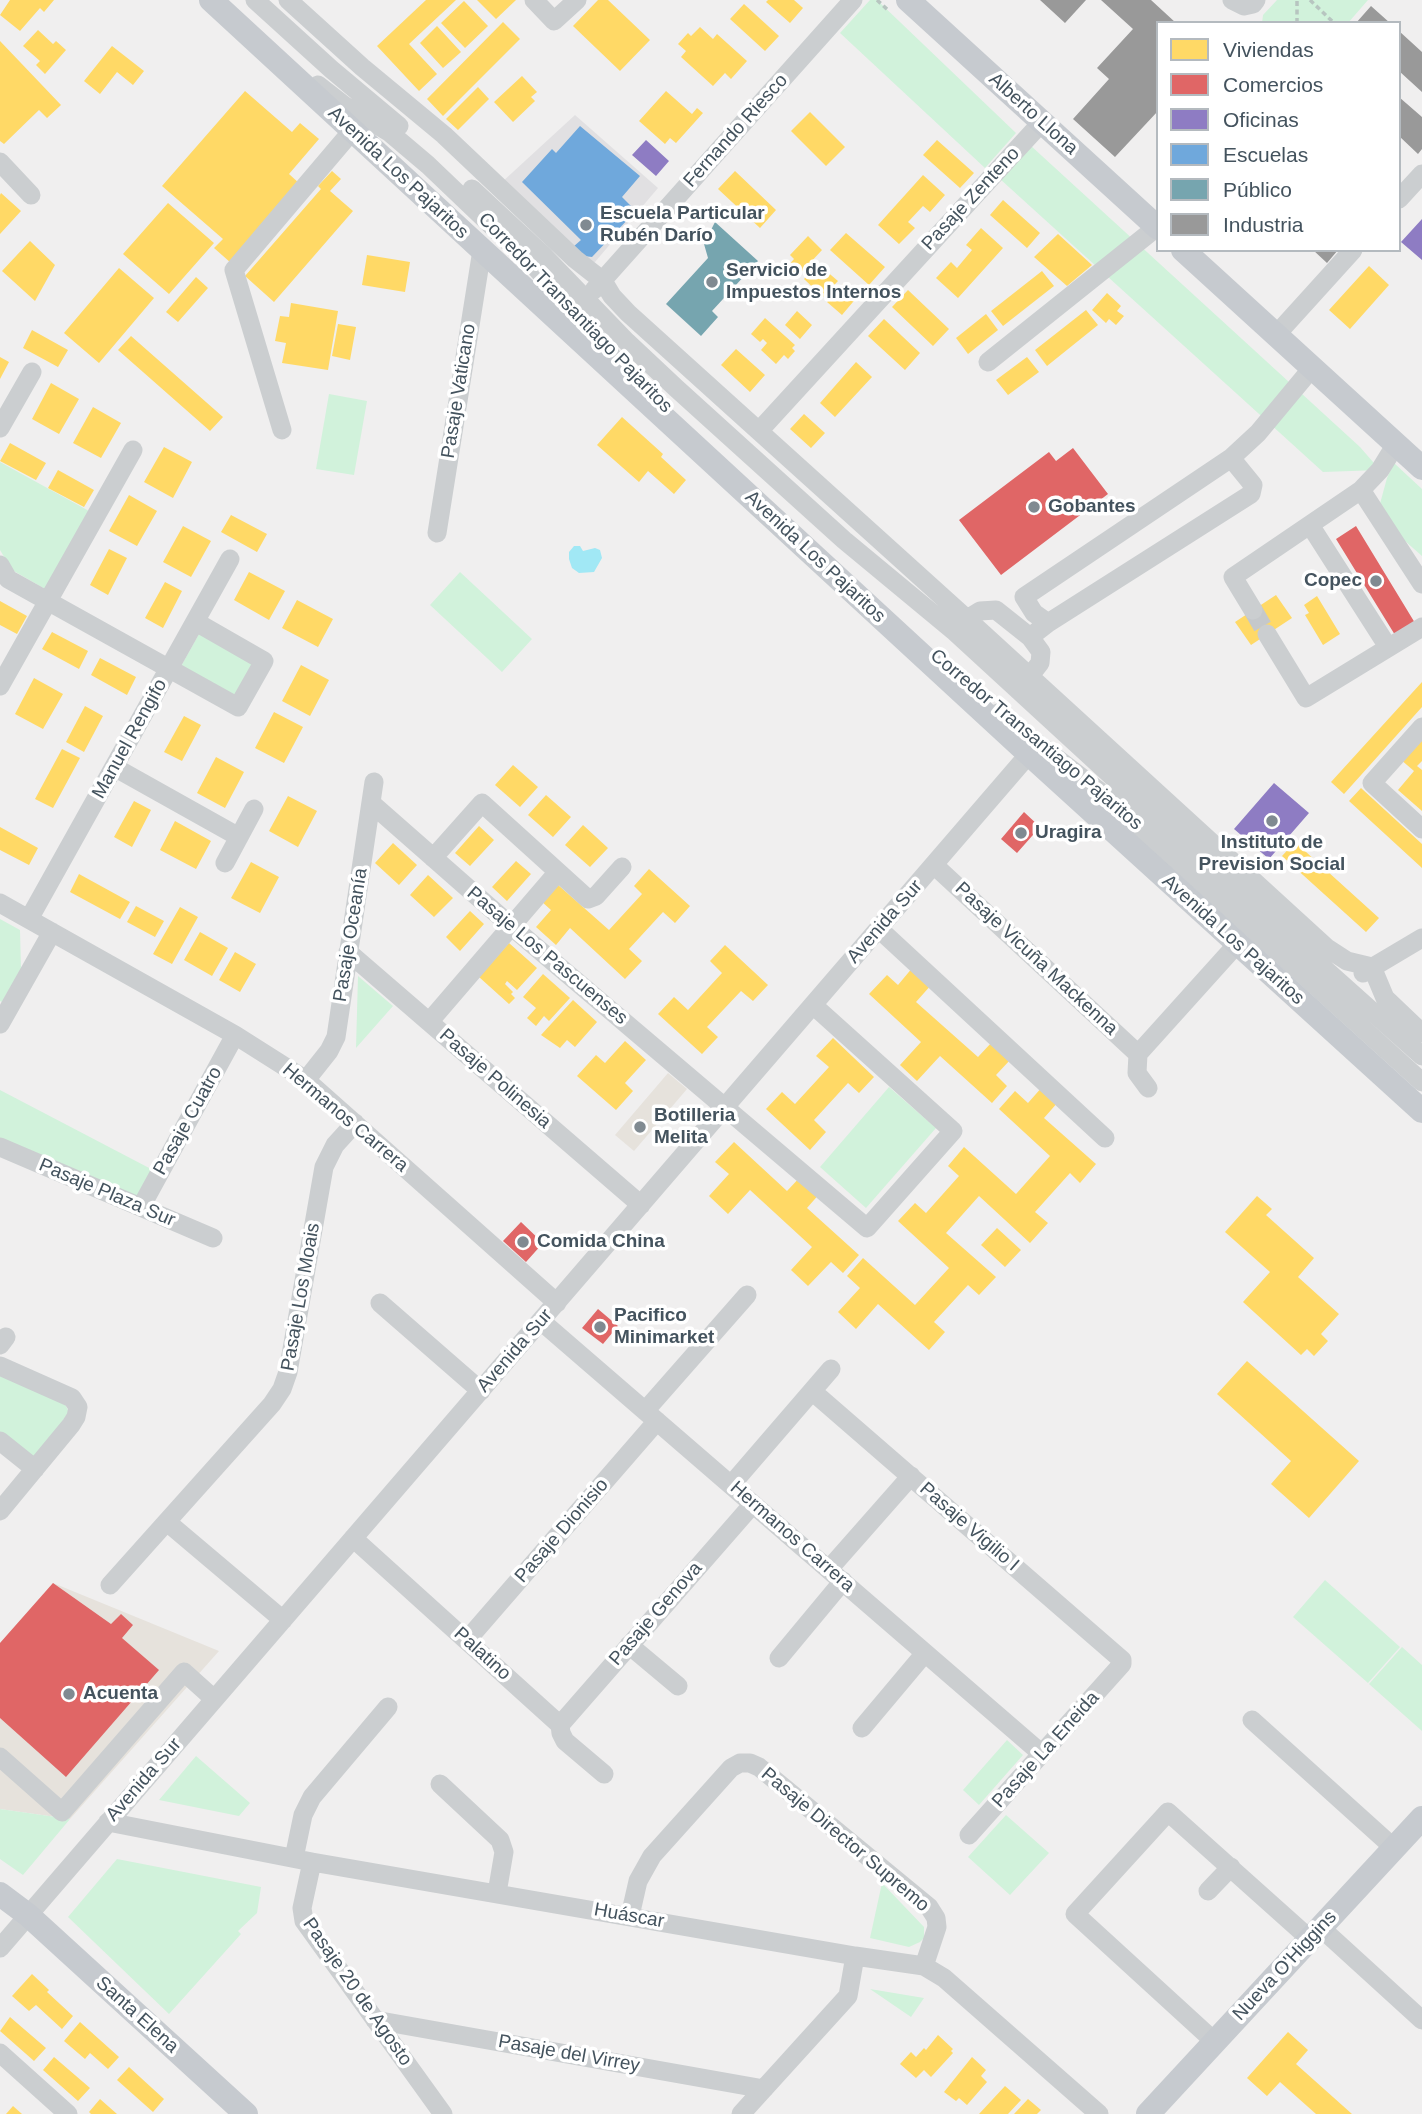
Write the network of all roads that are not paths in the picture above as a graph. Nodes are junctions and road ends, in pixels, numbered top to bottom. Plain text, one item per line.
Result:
1 (211, 0) edge
2 (221, 0) edge
3 (255, 0) edge
4 (288, 0) edge
5 (534, 0) edge
6 (577, 0) edge
7 (853, 0) edge
8 (908, 0) edge
9 (1042, 122) junction
10 (352, 131) junction
11 (0, 162) edge
12 (30, 195) dead end
13 (1156, 226) edge
14 (1156, 228) edge
15 (482, 250) junction
16 (1185, 252) edge
17 (1351, 252) edge
18 (603, 281) junction
19 (573, 312) junction
20 (1276, 335) junction
21 (988, 362) dead end
22 (1312, 368) junction
23 (32, 372) dead end
24 (0, 428) edge
25 (282, 430) dead end
26 (758, 431) junction
27 (1396, 444) junction
28 (133, 450) dead end
29 (1231, 458) junction
30 (1422, 468) edge
31 (1361, 490) junction
32 (1310, 525) junction
33 (437, 533) dead end
34 (230, 559) dead end
35 (3, 573) edge
36 (1422, 584) edge
37 (48, 600) junction
38 (1253, 610) tunnel mouth
39 (967, 619) junction
40 (196, 622) junction
41 (1048, 623) junction
42 (1422, 627) edge
43 (1267, 634) tunnel mouth
44 (1030, 637) junction
45 (1388, 647) junction
46 (169, 669) junction
47 (1029, 677) junction
48 (0, 686) edge
49 (1422, 727) edge
50 (1029, 754) junction
51 (114, 767) junction
52 (374, 782) dead end
53 (371, 803) junction
54 (254, 808) dead end
55 (1422, 829) edge
56 (239, 837) junction
57 (433, 858) junction
58 (225, 863) dead end
59 (934, 864) junction
60 (622, 867) dead end
61 (557, 873) junction
62 (0, 903) edge
63 (29, 919) junction
64 (511, 926) junction
65 (879, 929) junction
66 (51, 932) junction
67 (1422, 938) edge
68 (1238, 943) junction
69 (348, 952) junction
70 (1372, 967) junction
71 (1343, 985) junction
72 (813, 1006) junction
73 (1324, 1009) junction
74 (429, 1022) junction
75 (0, 1024) edge
76 (1422, 1032) edge
77 (235, 1035) junction
78 (1138, 1054) junction
79 (1422, 1056) edge
80 (306, 1080) junction
81 (1422, 1082) edge
82 (1148, 1088) dead end
83 (726, 1107) junction
84 (1422, 1111) edge
85 (355, 1123) junction
86 (1105, 1138) dead end
87 (0, 1147) edge
88 (641, 1205) junction
89 (141, 1207) junction
90 (213, 1238) dead end
91 (747, 1295) dead end
92 (380, 1303) dead end
93 (557, 1303) junction
94 (541, 1321) junction
95 (0, 1366) edge
96 (831, 1369) dead end
97 (481, 1391) junction
98 (812, 1391) junction
99 (651, 1416) junction
100 (0, 1441) edge
101 (35, 1469) junction
102 (911, 1476) junction
103 (731, 1485) junction
104 (753, 1504) junction
105 (0, 1511) edge
106 (167, 1522) junction
107 (353, 1538) junction
108 (836, 1575) junction
109 (110, 1585) dead end
110 (283, 1620) junction
111 (467, 1640) junction
112 (629, 1645) junction
113 (925, 1653) junction
114 (779, 1658) dead end
115 (1122, 1664) joint
116 (678, 1686) dead end
117 (215, 1699) junction
118 (388, 1707) dead end
119 (1252, 1720) dead end
120 (560, 1725) junction
121 (862, 1728) dead end
122 (1042, 1754) junction
123 (0, 1757) edge
124 (604, 1774) dead end
125 (440, 1784) dead end
126 (1422, 1818) edge
127 (108, 1822) junction
128 (969, 1835) dead end
129 (1394, 1848) junction
130 (303, 1860) junction
131 (1230, 1867) junction
132 (1208, 1891) dead end
133 (0, 1894) edge
134 (497, 1894) junction
135 (28, 1915) junction
136 (631, 1916) junction
137 (1315, 1933) junction
138 (0, 1948) edge
139 (855, 1956) junction
140 (924, 1966) junction
141 (375, 2020) junction
142 (1422, 2020) edge
143 (1215, 2042) junction
144 (0, 2053) edge
145 (764, 2089) junction
146 (68, 2114) edge
147 (246, 2114) edge
148 (443, 2114) edge
149 (741, 2114) edge
150 (1099, 2114) edge
151 (1148, 2114) edge

1 - 10 main road, Avenida Los Pajaritos
2 - 19 street, Corredor Transantiago Pajaritos
3 - 19 street, Corredor Transantiago Pajaritos
4 - 18 street
5 - 6 street
7 - 18 street, Fernando Riesco
8 - 9 main road, Alberto Llona
9 - 13 main road, Alberto Llona
9 - 26 street, Pasaje Zenteno
10 - 15 main road, Avenida Los Pajaritos
10 - 25 street
11 - 12 street
14 - 21 street
15 - 19 main road, Avenida Los Pajaritos
15 - 33 street, Pasaje Vaticano
16 - 20 main road
17 - 20 street
18 - 19 street, Fernando Riesco
18 - 26 street
19 - 50 main road, Avenida Los Pajaritos
19 - 71 street, Corredor Transantiago Pajaritos
19 - 73 street, Corredor Transantiago Pajaritos
20 - 22 main road
22 - 27 main road
22 - 29 street
23 - 24 street
26 - 39 street
27 - 30 main road
27 - 31 street
28 - 37 street
29 - 41 street
29 - 41 street
31 - 32 street
31 - 36 street
32 - 38 street
32 - 45 street
34 - 40 street, Manuel Rengifo
35 - 37 street
37 - 46 street
37 - 48 street
39 - 44 street
39 - 47 street
40 - 46 street, Manuel Rengifo
40 - 46 street
41 - 44 street
42 - 45 street
43 - 45 street
44 - 47 street
46 - 51 street, Manuel Rengifo
47 - 70 street
49 - 55 street
50 - 59 street, Avenida Sur
50 - 68 main road, Avenida Los Pajaritos
51 - 56 street
51 - 63 street, Manuel Rengifo
52 - 53 street, Pasaje Oceanía
53 - 57 street, Pasaje Los Pascuenses
53 - 69 street, Pasaje Oceanía
54 - 56 street
56 - 58 street
57 - 61 street
57 - 64 street, Pasaje Los Pascuenses
59 - 65 street, Avenida Sur
59 - 78 street, Pasaje Vicuña Mackenna
60 - 61 street
61 - 64 street
62 - 63 street, Hermanos Carrera
63 - 66 street, Hermanos Carrera
64 - 74 street
64 - 83 street, Pasaje Los Pascuenses
65 - 72 street, Avenida Sur
65 - 86 street
66 - 75 street
66 - 77 street, Hermanos Carrera
67 - 70 street
68 - 73 main road, Avenida Los Pajaritos
68 - 78 street
69 - 74 street, Pasaje Polinesia
69 - 80 street, Pasaje Oceanía
70 - 71 street
70 - 76 street
71 - 73 street
71 - 79 street, Corredor Transantiago Pajaritos
72 - 83 street, Avenida Sur
72 - 83 street, Pasaje Los Pascuenses
73 - 81 street, Corredor Transantiago Pajaritos
73 - 84 main road, Avenida Los Pajaritos
74 - 88 street, Pasaje Polinesia
77 - 80 street, Hermanos Carrera
77 - 89 street, Pasaje Cuatro
78 - 82 street
80 - 85 street, Hermanos Carrera
83 - 88 street, Avenida Sur
85 - 93 street, Hermanos Carrera
85 - 106 street, Pasaje Los Moais
87 - 89 street, Pasaje Plaza Sur
88 - 93 street, Avenida Sur
89 - 90 street, Pasaje Plaza Sur
91 - 99 street, Pasaje Dionisio
92 - 97 street
93 - 94 street, Avenida Sur
94 - 97 street, Avenida Sur
94 - 99 street, Hermanos Carrera
95 - 101 street
96 - 98 street
97 - 107 street, Avenida Sur
98 - 102 street, Pasaje Vigilio I
98 - 103 street
99 - 103 street, Hermanos Carrera
99 - 111 street, Pasaje Dionisio
100 - 101 street
101 - 105 street
102 - 108 street
102 - 115 street, Pasaje Vigilio I
103 - 104 street, Hermanos Carrera
104 - 108 street, Hermanos Carrera
104 - 112 street, Pasaje Genova
106 - 109 street, Pasaje Los Moais
106 - 110 street
107 - 110 street, Avenida Sur
107 - 111 street, Palatino
108 - 113 street, Hermanos Carrera
108 - 114 street
110 - 117 street, Avenida Sur
111 - 120 street, Palatino
112 - 116 street
112 - 120 street, Pasaje Genova
113 - 121 street
113 - 122 street, Hermanos Carrera
115 - 122 street, Pasaje La Eneida
117 - 123 street
117 - 127 street, Avenida Sur
118 - 130 street, Pasaje 20 de Agosto
119 - 129 street
120 - 124 street, Palatino
122 - 128 street, Pasaje La Eneida
125 - 134 street
126 - 129 main road, Nueva O'Higgins
127 - 130 street, Huáscar
127 - 135 street, Avenida Sur
129 - 137 main road, Nueva O'Higgins
130 - 134 street, Huáscar
130 - 141 street, Pasaje 20 de Agosto
131 - 132 street
131 - 137 street
131 - 143 street
133 - 135 main road, Santa Elena
134 - 136 street, Huáscar
135 - 138 street, Avenida Sur
135 - 147 main road, Santa Elena
136 - 139 street, Huáscar
136 - 140 street, Pasaje Director Supremo
137 - 142 street
137 - 143 main road, Nueva O'Higgins
139 - 140 street, Huáscar
139 - 145 street
140 - 150 street, Huáscar
141 - 145 street, Pasaje del Virrey
141 - 148 street, Pasaje 20 de Agosto
143 - 151 main road, Nueva O'Higgins
144 - 146 street
145 - 149 street

